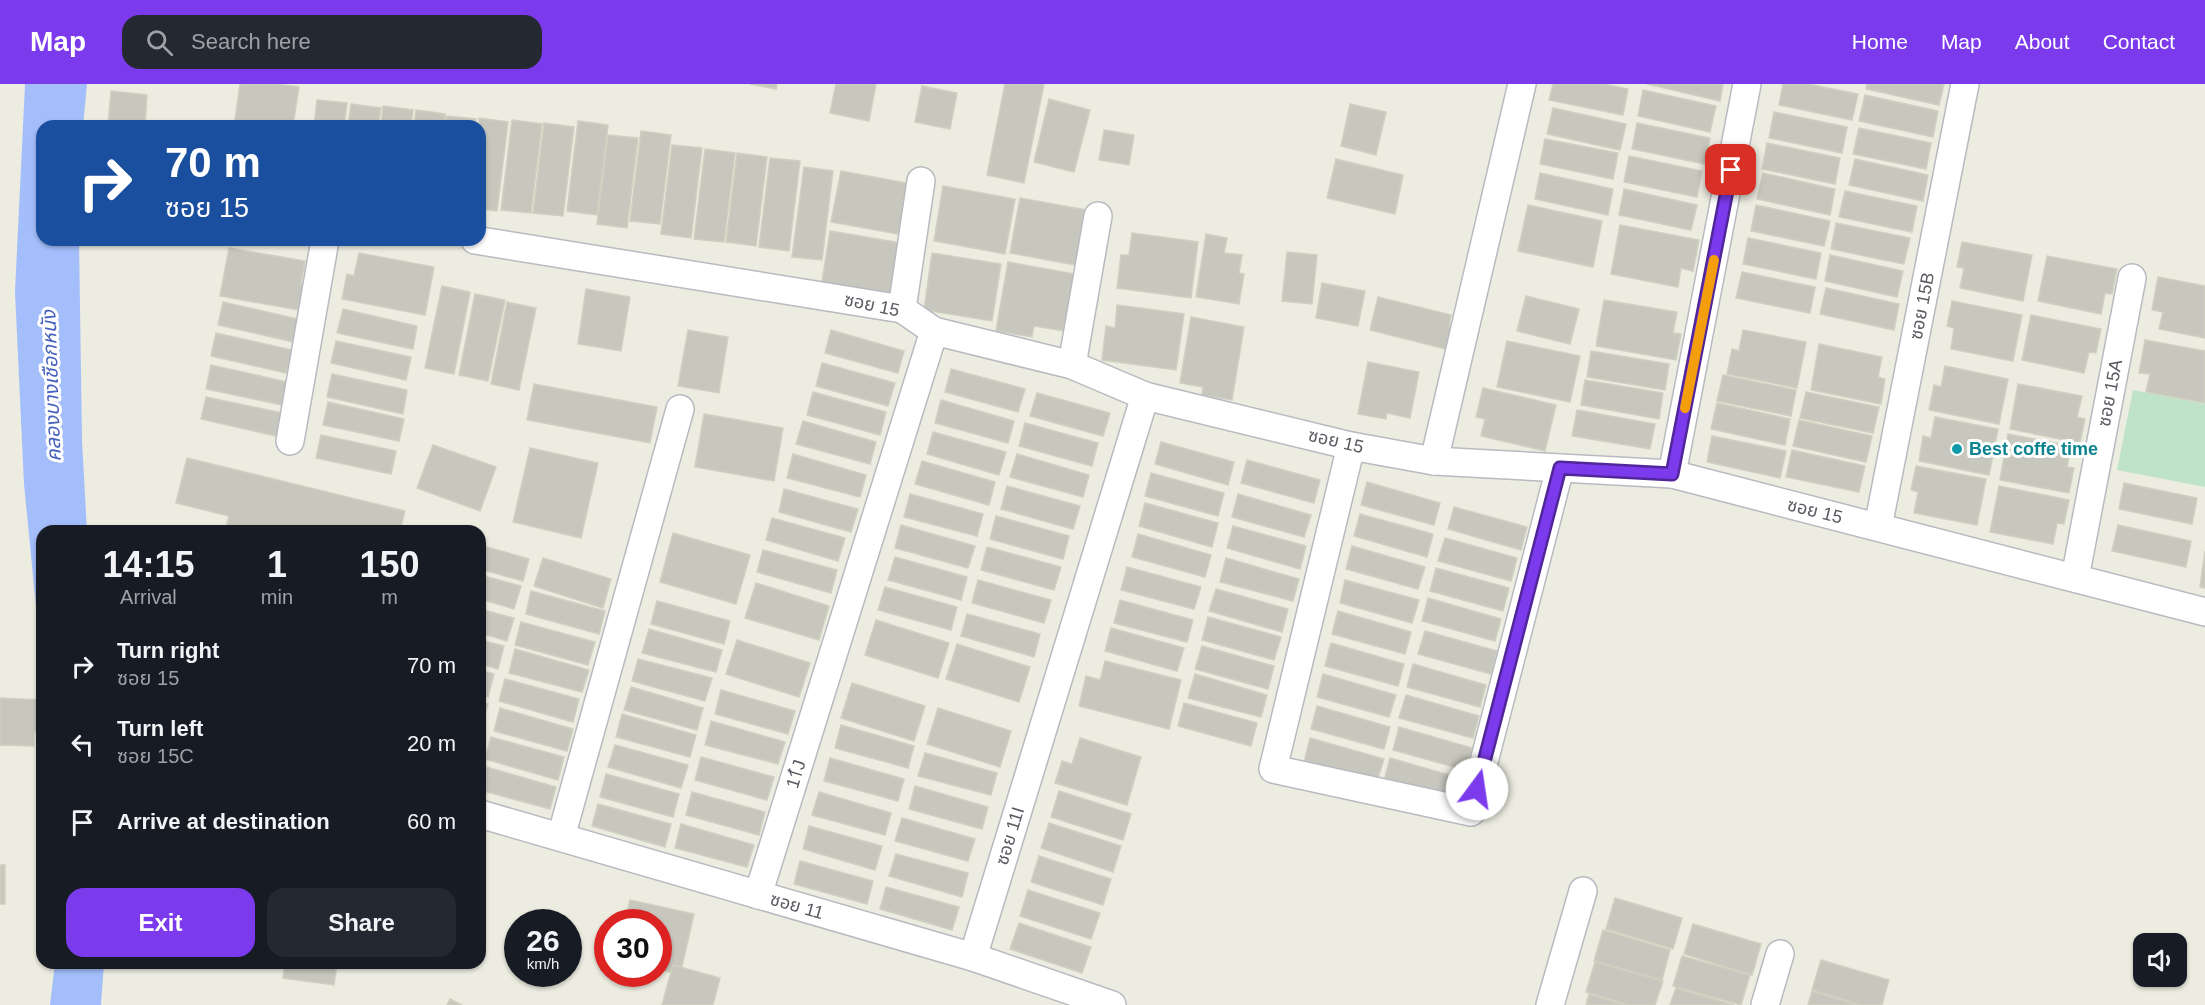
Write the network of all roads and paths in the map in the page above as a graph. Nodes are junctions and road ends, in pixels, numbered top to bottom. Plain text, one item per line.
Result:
1 (1522, 84) edge
2 (1747, 84) edge
3 (1965, 84) edge
4 (921, 181) dead end
5 (1098, 216) dead end
6 (486, 242) edge
7 (324, 246) edge
8 (2132, 278) dead end
9 (902, 309) junction
10 (934, 331) junction
11 (1072, 366) junction
12 (1145, 396) junction
13 (680, 409) dead end
14 (290, 441) dead end
15 (1351, 446) junction
16 (1434, 461) junction
17 (1560, 468) junction
18 (1672, 474) junction
19 (1878, 527) junction
20 (2075, 578) junction
21 (2205, 612) edge
22 (486, 816) edge
23 (561, 837) junction
24 (1583, 891) dead end
25 (758, 895) junction
26 (1780, 954) dead end
27 (973, 957) junction
28 (1112, 1005) edge
29 (1550, 1005) edge
30 (1766, 1005) edge

1 - 16 street
2 - 18 street
3 - 19 street, ซอย 15B
4 - 9 street
5 - 11 street
6 - 9 street, ซอย 15
7 - 14 street
8 - 20 street, ซอย 15A
9 - 10 street, ซอย 15
10 - 11 street, ซอย 15
10 - 25 street, 11๋J
11 - 12 street, ซอย 15
12 - 15 street, ซอย 15
12 - 27 street, ซอย 11I
13 - 23 street
15 - 16 street, ซอย 15
15 - 17 street
16 - 17 street, ซอย 15
17 - 18 street, ซอย 15
18 - 19 street, ซอย 15
19 - 20 street, ซอย 15
20 - 21 street, ซอย 15
22 - 23 street, ซอย 11
23 - 25 street, ซอย 11
24 - 29 street
25 - 27 street, ซอย 11
26 - 30 street
27 - 28 street, ซอย 11

